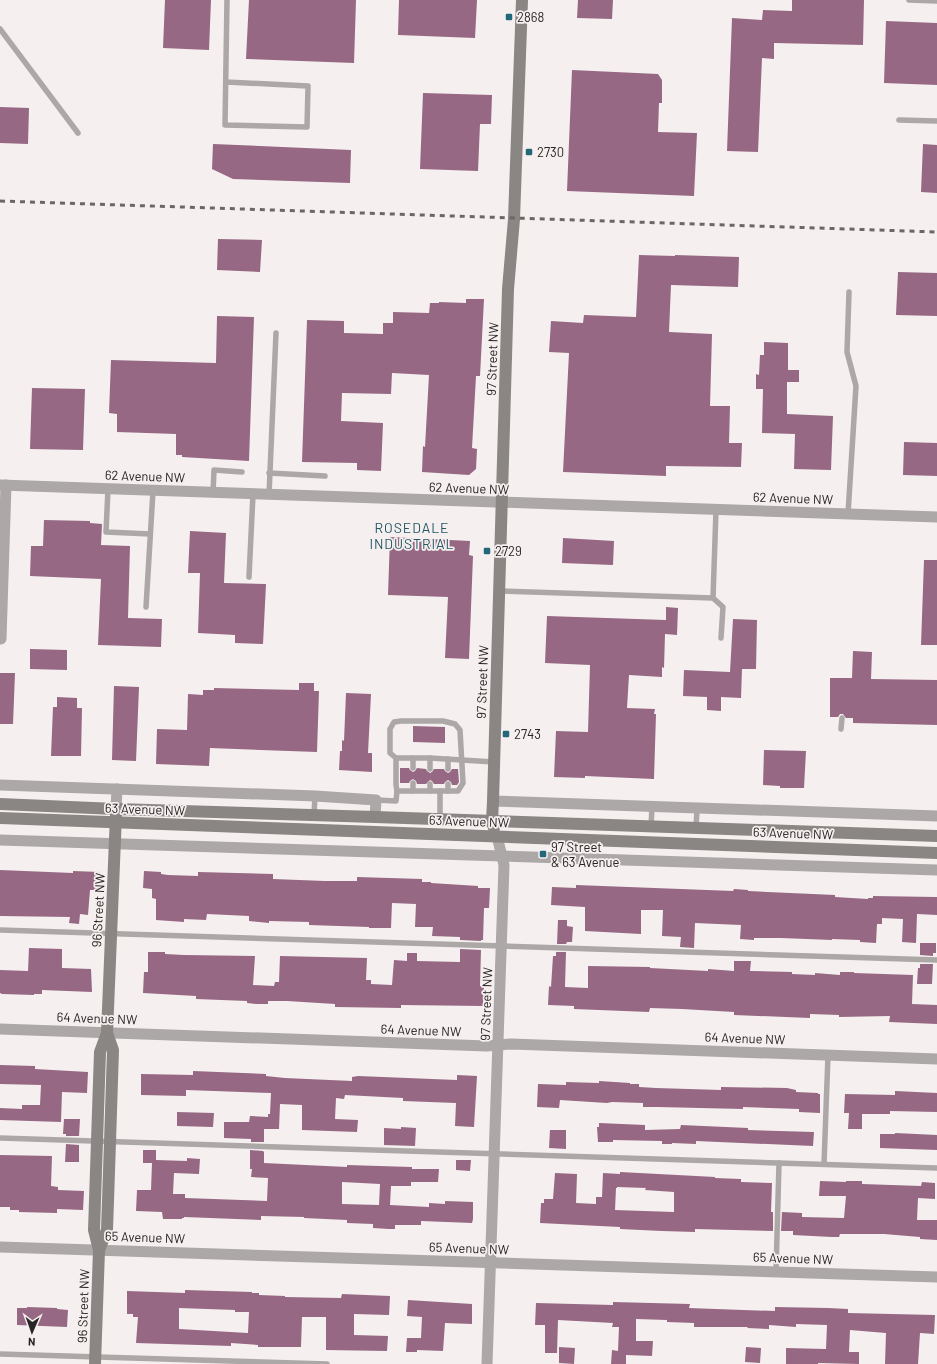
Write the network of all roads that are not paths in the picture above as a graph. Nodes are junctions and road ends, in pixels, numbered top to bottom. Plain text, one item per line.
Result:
1 (227, 0) edge
2 (522, 0) edge
3 (909, 0) edge
4 (937, 1) edge
5 (0, 29) edge
6 (226, 82) junction
7 (898, 120) dead end
8 (937, 122) edge
9 (78, 133) dead end
10 (849, 292) dead end
11 (276, 333) dead end
12 (242, 472) dead end
13 (270, 473) junction
14 (325, 476) dead end
15 (3, 485) edge
16 (108, 489) junction
17 (153, 490) junction
18 (213, 493) junction
19 (253, 494) junction
20 (269, 495) junction
21 (502, 503) junction
22 (716, 510) junction
23 (848, 514) junction
24 (937, 516) edge
25 (150, 534) junction
26 (249, 578) dead end
27 (499, 591) junction
28 (713, 598) junction
29 (146, 607) dead end
30 (721, 638) dead end
31 (2, 639) dead end
32 (842, 718) dead end
33 (841, 729) dead end
34 (396, 758) junction
35 (413, 758) junction
36 (430, 758) junction
37 (448, 759) junction
38 (462, 760) junction
39 (494, 762) junction
40 (413, 768) dead end
41 (430, 769) dead end
42 (448, 769) dead end
43 (413, 783) dead end
44 (430, 784) dead end
45 (448, 784) dead end
46 (0, 785) edge
47 (116, 789) junction
48 (397, 791) junction
49 (413, 791) junction
50 (430, 791) junction
51 (440, 791) junction
52 (448, 791) junction
53 (315, 796) junction
54 (376, 800) junction
55 (492, 801) junction
56 (0, 804) edge
57 (652, 807) junction
58 (116, 809) junction
59 (697, 809) junction
60 (314, 815) junction
61 (937, 816) edge
62 (375, 817) junction
63 (0, 818) edge
64 (440, 819) junction
65 (492, 821) junction
66 (116, 822) junction
67 (651, 827) junction
68 (696, 829) junction
69 (498, 836) junction
70 (937, 836) edge
71 (0, 840) edge
72 (115, 843) junction
73 (937, 853) edge
74 (503, 856) junction
75 (937, 870) edge
76 (0, 930) edge
77 (111, 933) junction
78 (502, 947) junction
79 (937, 960) edge
80 (0, 1029) edge
81 (107, 1033) junction
82 (498, 1045) junction
83 (828, 1054) junction
84 (937, 1059) edge
85 (0, 1138) edge
86 (96, 1141) junction
87 (110, 1142) junction
88 (494, 1153) junction
89 (779, 1163) junction
90 (824, 1164) junction
91 (937, 1168) edge
92 (0, 1247) edge
93 (99, 1250) junction
94 (491, 1262) junction
95 (776, 1272) junction
96 (937, 1277) edge
97 (0, 1354) edge
98 (95, 1360) edge
99 (178, 1362) edge
100 (327, 1364) edge
101 (487, 1364) edge

1 - 6 lane
2 - 21 main road, 97 Street NW
3 - 4 lane
5 - 9 lane
6 - 6 lane
7 - 8 lane
10 - 23 lane
11 - 13 lane
12 - 18 lane
13 - 14 lane
13 - 20 lane
15 - 16 street, 62 Avenue NW
15 - 31 street
16 - 17 street, 62 Avenue NW
16 - 25 lane
17 - 18 street, 62 Avenue NW
17 - 25 lane
18 - 19 street, 62 Avenue NW
19 - 20 street, 62 Avenue NW
19 - 26 lane
20 - 21 street, 62 Avenue NW
21 - 22 street, 62 Avenue NW
21 - 27 main road, 97 Street NW
22 - 23 street, 62 Avenue NW
22 - 28 lane
23 - 24 street, 62 Avenue NW
25 - 29 lane
27 - 28 lane
27 - 39 main road, 97 Street NW
28 - 30 lane
32 - 33 lane
34 - 35 lane
34 - 38 lane
34 - 48 lane
35 - 36 lane
35 - 40 lane
36 - 37 lane
36 - 41 lane
37 - 38 lane
37 - 42 lane
38 - 39 lane
38 - 52 lane
39 - 55 main road, 97 Street NW
43 - 49 lane
44 - 50 lane
45 - 52 lane
46 - 47 street, 63 Avenue NW
47 - 53 street, 63 Avenue NW
47 - 58 street, 96 Street NW
48 - 49 lane
48 - 54 lane
49 - 50 lane
50 - 51 lane
51 - 52 lane
51 - 64 lane
53 - 54 street, 63 Avenue NW
53 - 60 lane
54 - 62 street
55 - 57 street, 63 Avenue NW
55 - 65 main road, 97 Street NW
56 - 58 main road, 63 Avenue NW
57 - 59 street, 63 Avenue NW
57 - 67 lane
58 - 60 main road, 63 Avenue NW
58 - 66 main road, 96 Street NW
59 - 61 street, 63 Avenue NW
59 - 68 lane
60 - 62 main road, 63 Avenue NW
62 - 64 main road, 63 Avenue NW
63 - 66 main road, 63 Avenue NW
64 - 65 main road, 63 Avenue NW
65 - 67 main road, 63 Avenue NW
65 - 69 main road, 97 Street NW
66 - 69 main road, 63 Avenue NW
66 - 72 main road, 96 Street NW
67 - 68 main road, 63 Avenue NW
68 - 70 main road, 63 Avenue NW
69 - 73 main road, 63 Avenue NW
69 - 74 street, 97 Street NW
71 - 72 street
72 - 74 street
72 - 77 main road, 96 Street NW
74 - 75 street
74 - 78 street, 97 Street NW
76 - 77 lane
77 - 78 lane
77 - 81 main road, 96 Street NW
78 - 79 lane
78 - 82 street, 97 Street NW
80 - 81 street, 64 Avenue NW
81 - 82 street, 64 Avenue NW
81 - 86 main road, 96 Street NW
81 - 87 main road, 96 Street NW
82 - 83 street, 64 Avenue NW
82 - 88 street, 97 Street NW
83 - 84 street, 64 Avenue NW
83 - 90 lane
85 - 86 lane
86 - 87 lane
86 - 93 main road, 96 Street NW
87 - 88 lane
87 - 93 main road, 96 Street NW
88 - 89 lane
88 - 94 street, 97 Street NW
89 - 90 lane
89 - 95 lane
90 - 91 lane
92 - 93 street, 65 Avenue NW
93 - 94 street, 65 Avenue NW
93 - 98 main road, 96 Street NW
94 - 95 street, 65 Avenue NW
94 - 101 street, 97 Street NW
95 - 96 street, 65 Avenue NW
97 - 98 lane
98 - 99 lane
99 - 100 lane

